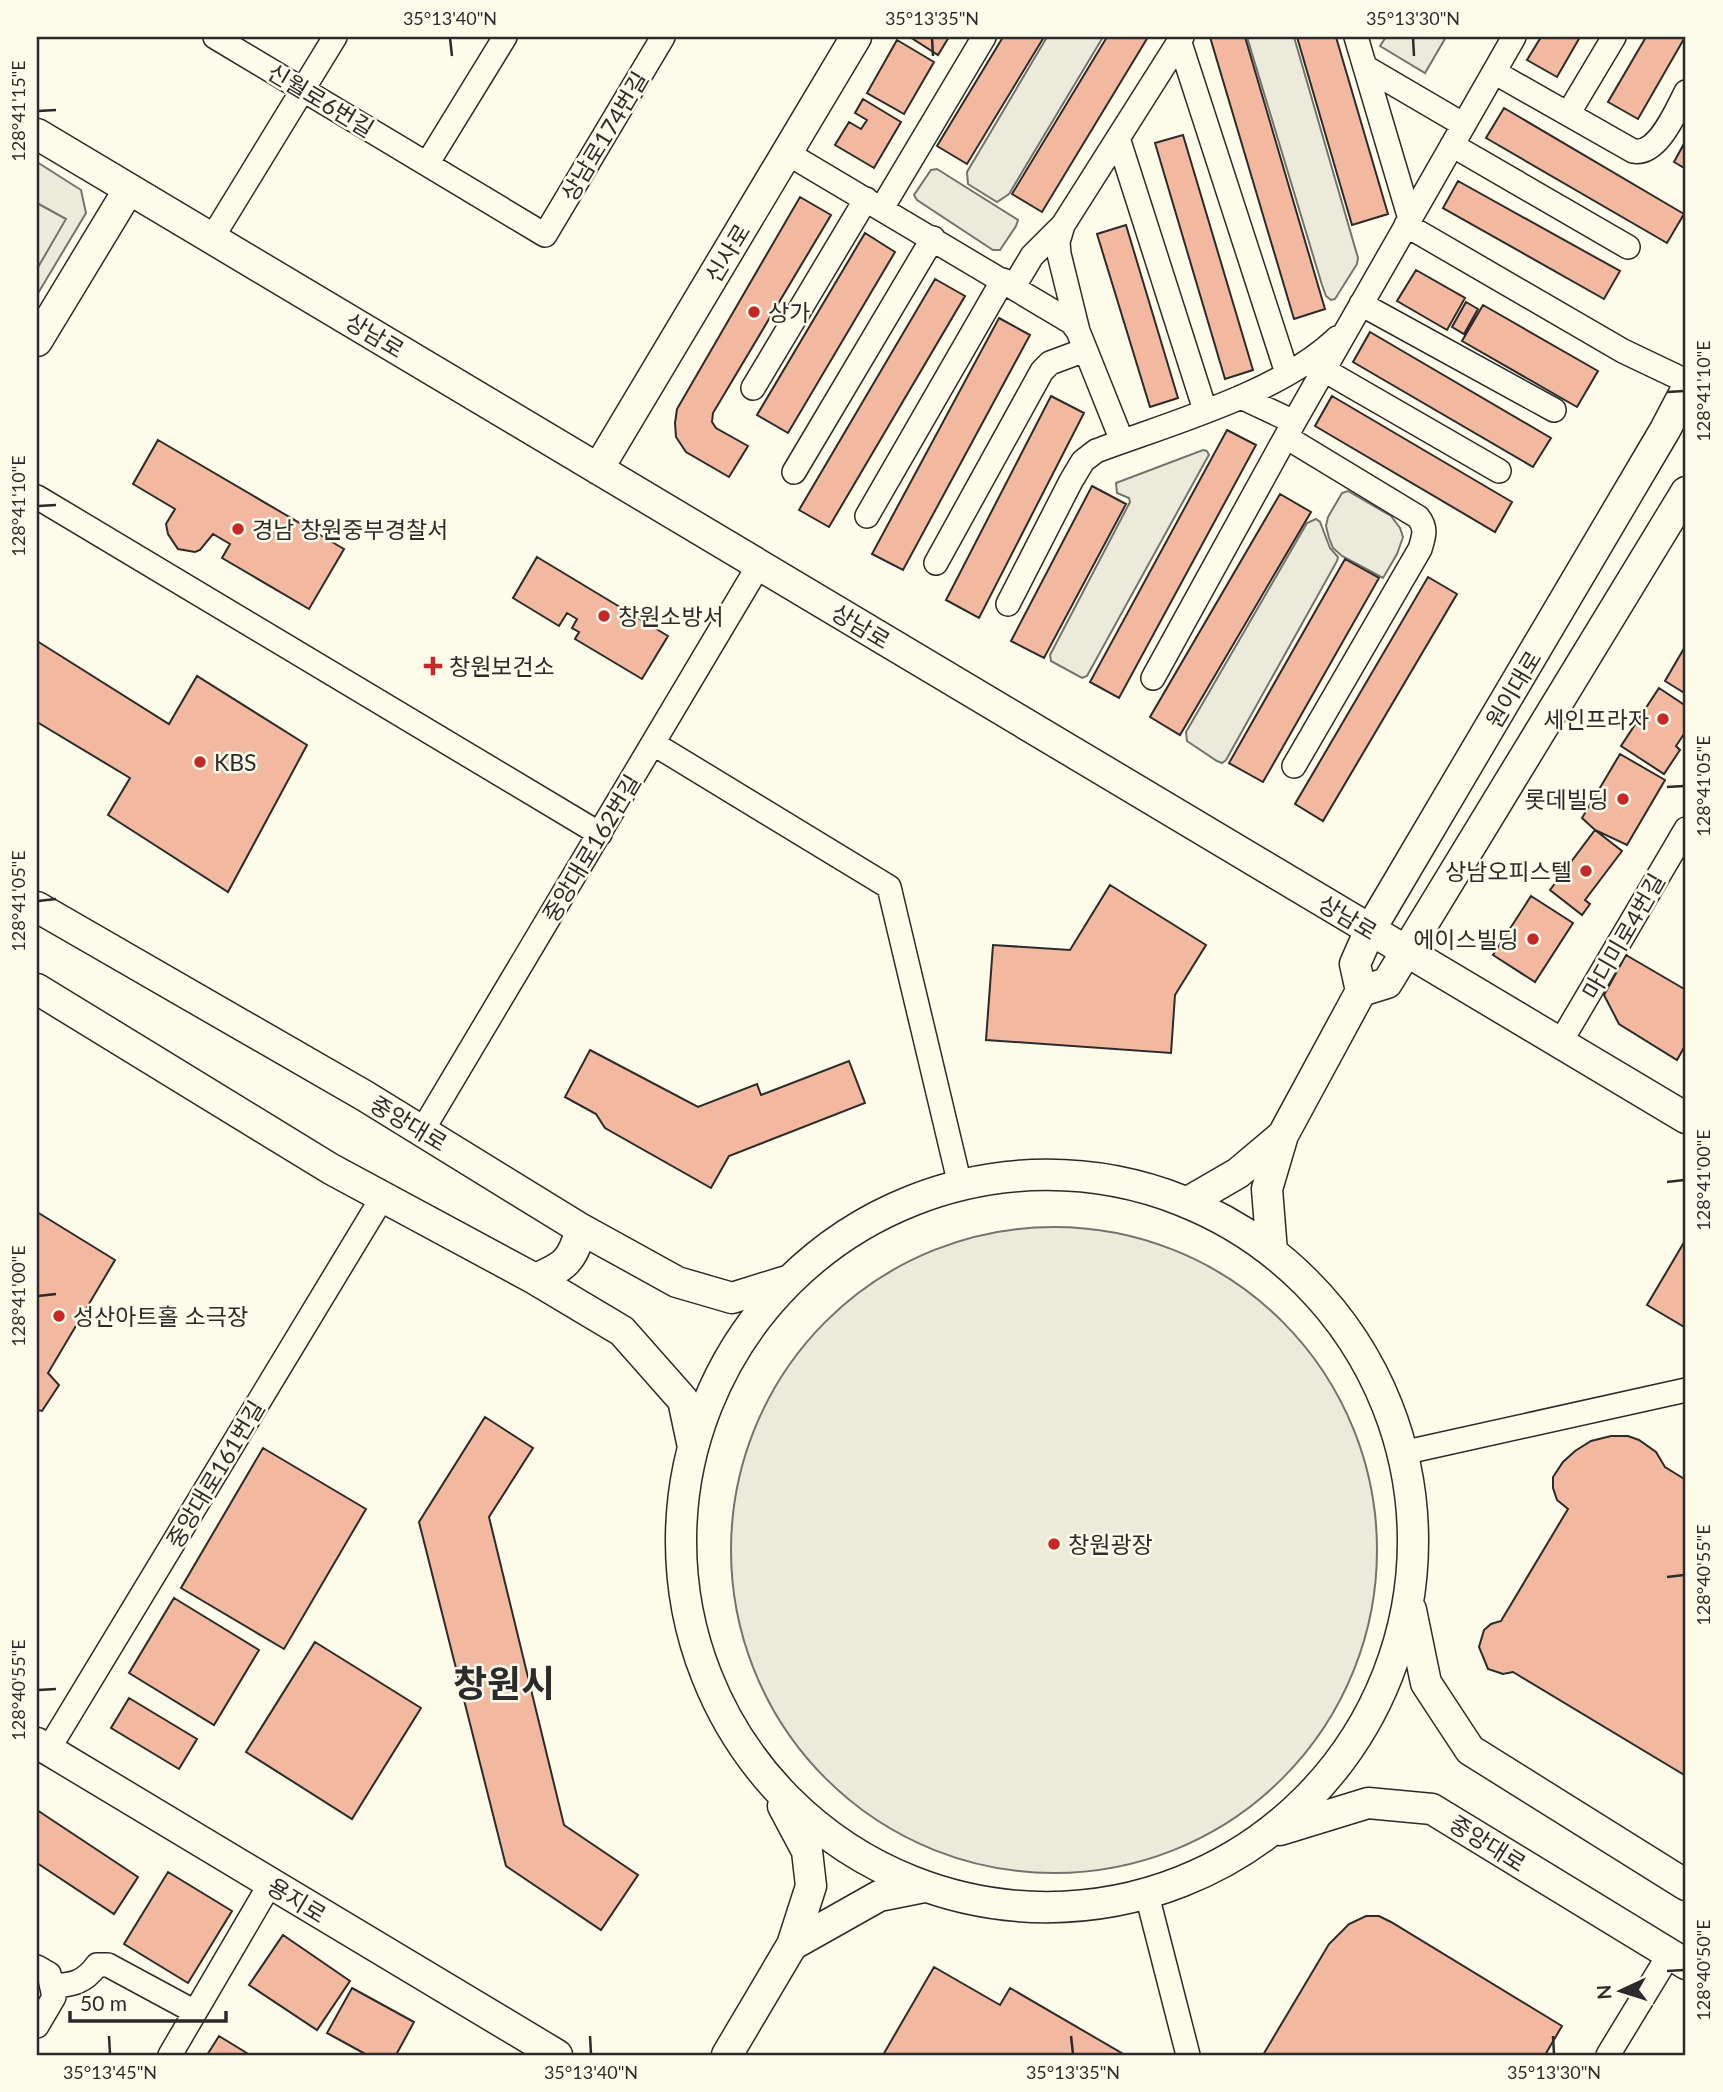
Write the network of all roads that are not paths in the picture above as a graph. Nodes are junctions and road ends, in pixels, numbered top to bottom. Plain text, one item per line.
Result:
1 (215, 37) edge
2 (335, 37) edge
3 (505, 37) edge
4 (663, 37) edge
5 (856, 37) edge
6 (984, 37) edge
7 (1356, 37) edge
8 (1514, 37) edge
9 (1614, 37) edge
10 (1181, 38) edge
11 (1365, 67) junction
12 (1493, 72) junction
13 (303, 89) junction
14 (1686, 92) edge
15 (1568, 114) junction
16 (1464, 125) junction
17 (37, 134) edge
18 (1118, 138) junction
19 (1452, 145) junction
20 (787, 153) junction
21 (427, 164) junction
22 (129, 189) junction
23 (874, 204) junction
24 (1408, 222) junction
25 (1063, 225) junction
26 (545, 235) joint
27 (212, 238) junction
28 (933, 238) junction
29 (1628, 247) dead end
30 (1008, 283) junction
31 (1361, 304) junction
32 (1347, 329) junction
33 (37, 341) edge
34 (1081, 341) junction
35 (1324, 370) junction
36 (1287, 373) junction
37 (1686, 381) edge
38 (753, 388) dead end
39 (1686, 390) edge
40 (1241, 397) junction
41 (1205, 410) junction
42 (1554, 410) dead end
43 (1290, 429) junction
44 (1122, 441) junction
45 (598, 469) junction
46 (1499, 471) dead end
47 (794, 472) dead end
48 (1686, 492) edge
49 (37, 497) edge
50 (867, 516) dead end
51 (936, 563) dead end
52 (759, 565) junction
53 (1008, 604) dead end
54 (1153, 678) dead end
55 (653, 744) junction
56 (1294, 765) dead end
57 (1686, 829) edge
58 (600, 834) junction
59 (1678, 864) edge
60 (37, 907) edge
61 (1370, 930) junction
62 (1407, 951) junction
63 (37, 989) edge
64 (1361, 991) junction
65 (1560, 1043) junction
66 (1686, 1118) edge
67 (422, 1131) junction
68 (1283, 1135) junction
69 (960, 1185) junction
70 (382, 1198) junction
71 (1188, 1202) junction
72 (581, 1229) junction
73 (1272, 1252) junction
74 (535, 1279) junction
75 (790, 1280) junction
76 (1686, 1391) edge
77 (693, 1448) junction
78 (1402, 1453) junction
79 (1408, 1599) junction
80 (43, 1746) edge
81 (753, 1760) junction
82 (1270, 1833) junction
83 (270, 1884) junction
84 (1686, 1885) edge
85 (924, 1887) junction
86 (1147, 1895) junction
87 (792, 1945) junction
88 (1678, 1958) edge
89 (37, 1967) edge
90 (52, 1986) junction
91 (195, 2012) junction
92 (37, 2026) edge
93 (170, 2055) edge
94 (557, 2055) edge
95 (727, 2055) edge
96 (1188, 2055) edge
97 (1608, 2055) edge

1 - 13 street, 신월로6번길
2 - 13 street
3 - 21 street
4 - 26 street, 상남로174번길
5 - 20 main road, 신사로
6 - 23 street
7 - 11 street
8 - 12 street
9 - 15 street
10 - 18 street
10 - 36 street
11 - 16 street
11 - 24 street
12 - 15 street
12 - 16 street
13 - 21 street, 신월로6번길
13 - 27 street
14 - 15 street
16 - 19 street
17 - 22 main road, 상남로
18 - 25 street
18 - 41 street
19 - 24 street
19 - 29 street
20 - 23 street
20 - 45 main road, 신사로
21 - 26 street, 신월로6번길
22 - 27 main road, 상남로
22 - 33 main road
23 - 28 street
23 - 38 street
24 - 31 street
24 - 37 street
25 - 30 street
25 - 34 street
27 - 45 main road, 상남로
28 - 30 street
28 - 47 street
30 - 34 street
30 - 50 street
31 - 32 street
31 - 42 street
32 - 35 street
32 - 36 street
34 - 44 street
34 - 51 street
35 - 43 street
35 - 46 street
36 - 40 street
39 - 61 main road, 원이대로
40 - 41 street
40 - 43 street
41 - 44 street
43 - 54 street
43 - 56 street
44 - 53 street
45 - 52 main road, 상남로
48 - 62 main road, 원이대로
49 - 58 street
52 - 55 street, 중앙대로162번길
52 - 61 main road, 상남로
55 - 58 street, 중앙대로162번길
55 - 69 street
57 - 59 street, 마디미로4번길
58 - 67 street, 중앙대로162번길
59 - 65 street, 마디미로4번길
60 - 67 main road, 중앙대로
61 - 62 main road, 상남로
61 - 64 main road, 원이대로
62 - 64 main road, 원이대로
62 - 65 main road, 상남로
63 - 70 main road
64 - 68 main road
65 - 66 main road, 상남로
67 - 72 main road, 중앙대로
68 - 71 main road
68 - 73 main road
69 - 71 main road
69 - 75 main road
70 - 74 main road
70 - 80 street, 중앙대로161번길
71 - 73 main road
72 - 74 main road
72 - 75 main road, 중앙대로
73 - 78 main road
74 - 77 main road
75 - 77 main road
76 - 78 street
77 - 81 main road
78 - 79 main road
79 - 82 main road
79 - 84 main road
80 - 83 main road, 용지로
81 - 85 main road
81 - 87 main road
82 - 86 main road
82 - 88 main road, 중앙대로
83 - 91 street
83 - 94 main road, 용지로
85 - 86 main road
85 - 87 main road
86 - 96 street
87 - 95 main road
88 - 97 street
89 - 90 street
90 - 91 street
90 - 92 street
91 - 93 street

